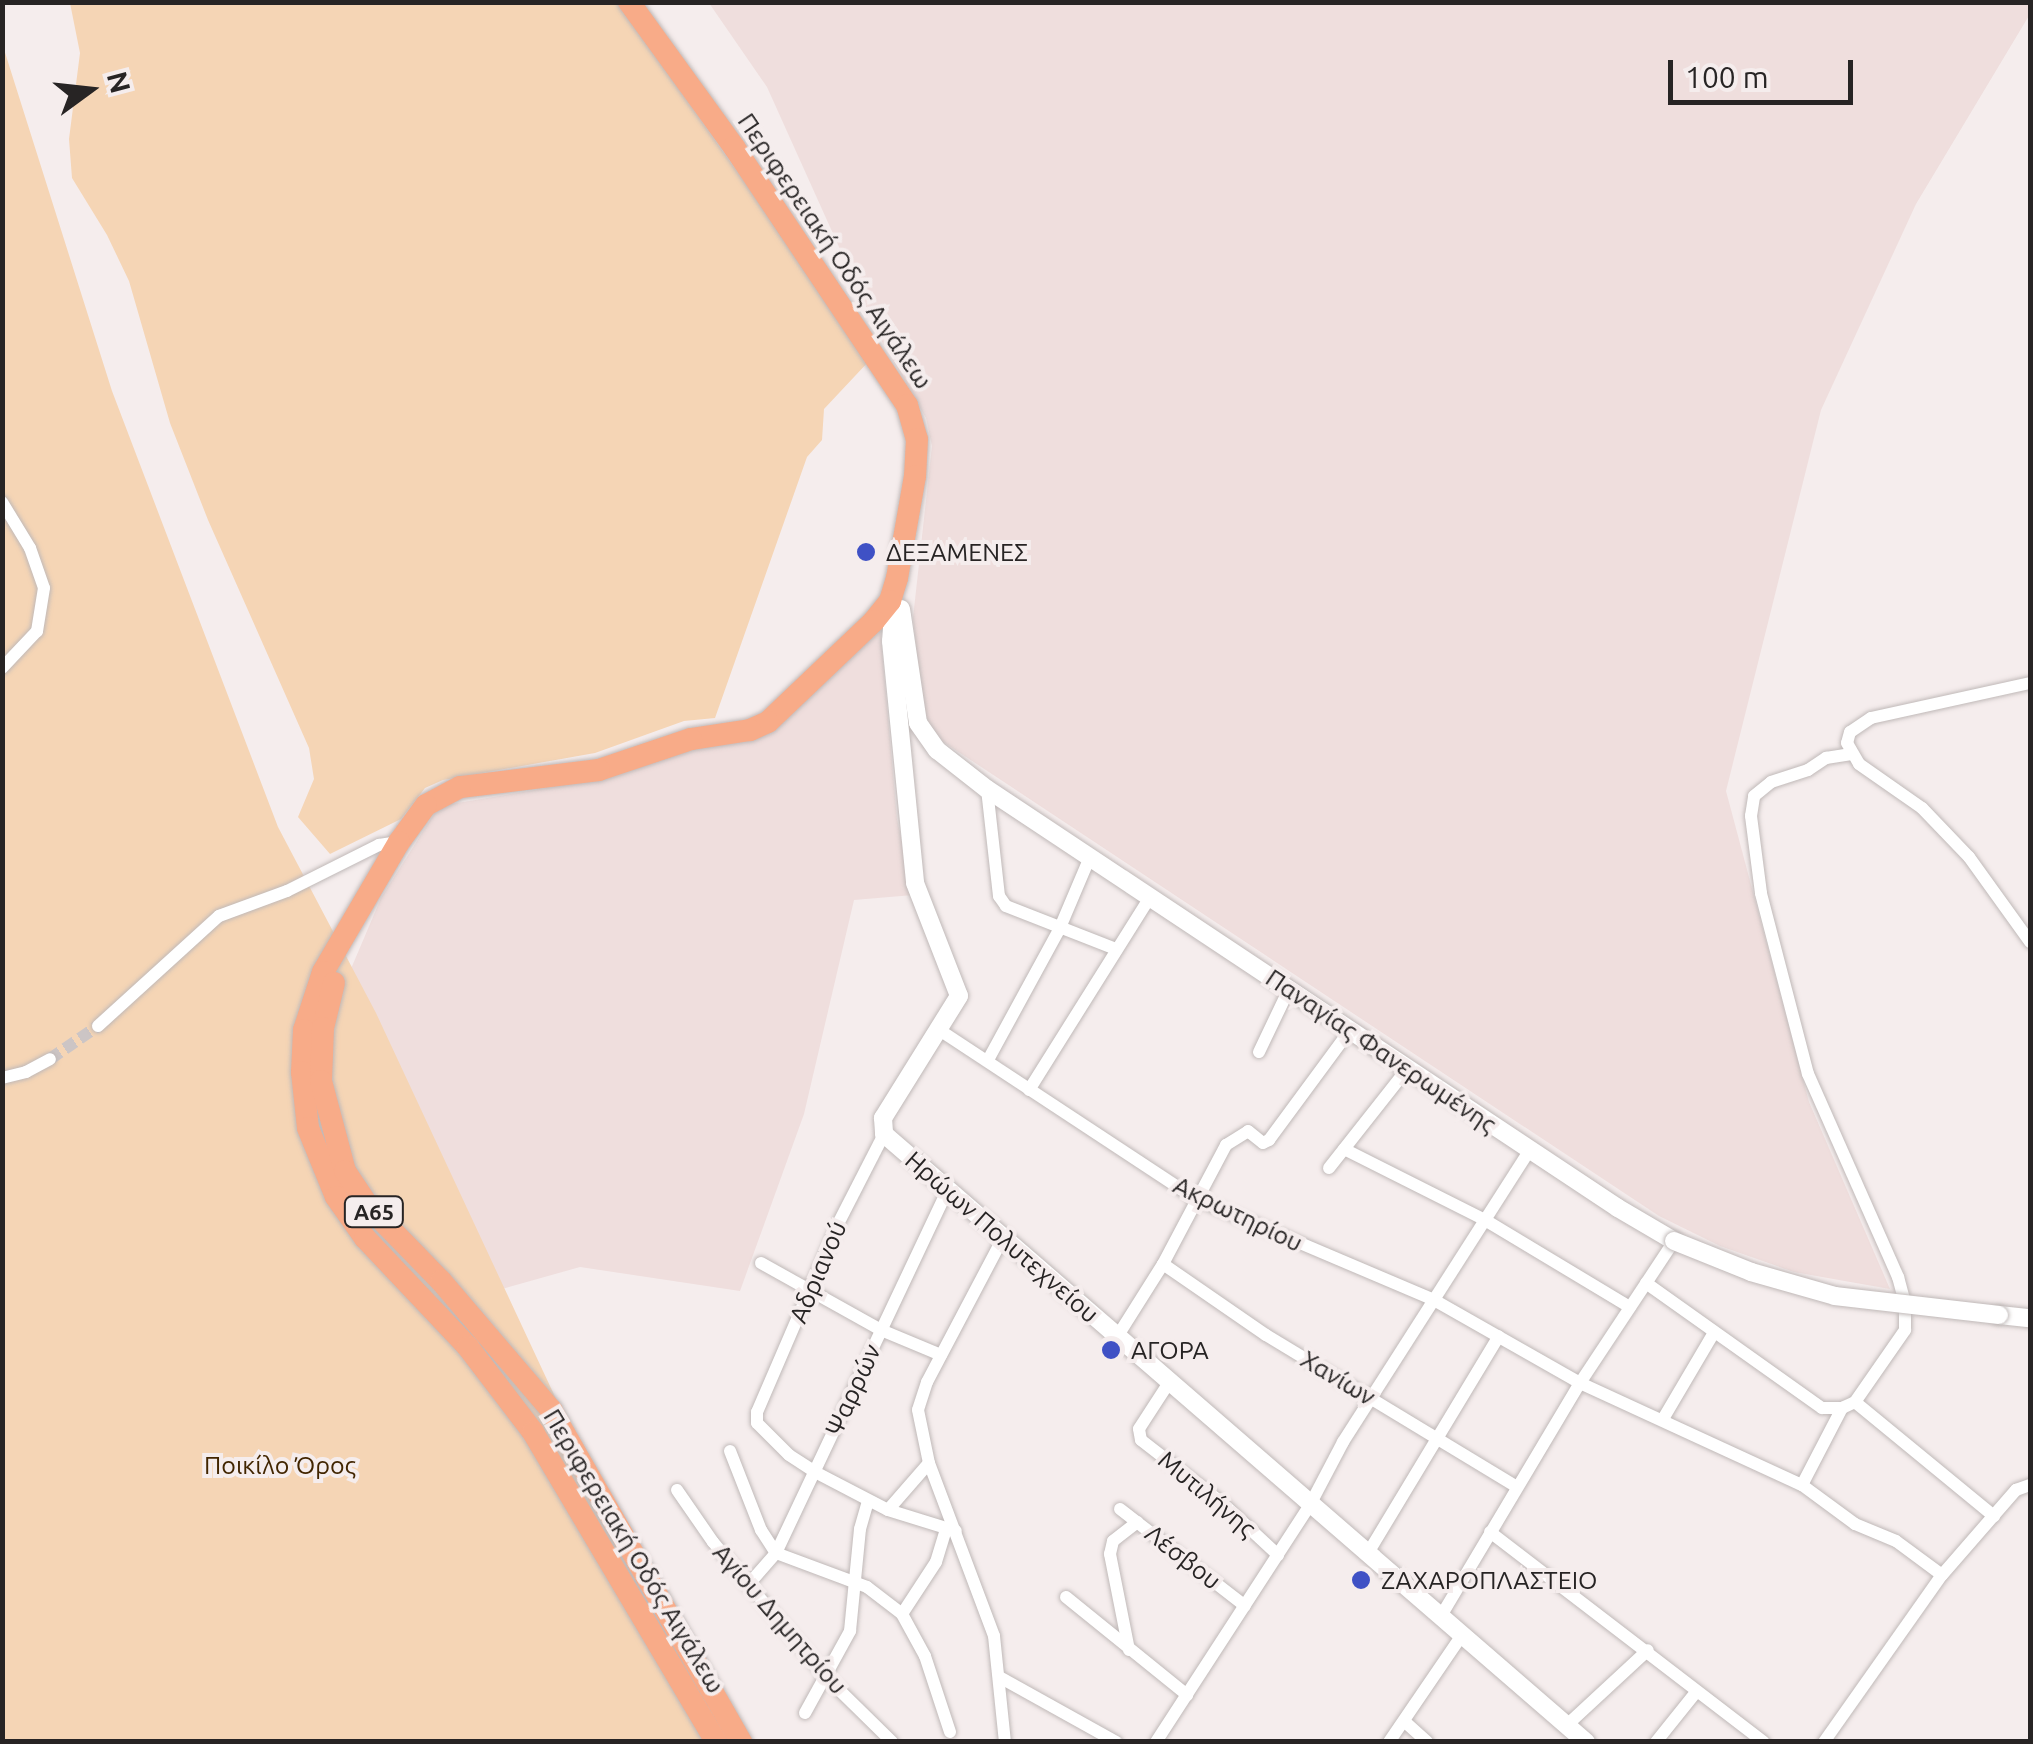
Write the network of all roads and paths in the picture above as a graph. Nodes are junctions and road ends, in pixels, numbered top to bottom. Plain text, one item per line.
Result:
1 (629, 2) edge
2 (2, 502) edge
3 (897, 578) junction
4 (902, 617) junction
5 (2, 668) edge
6 (2030, 683) edge
7 (1850, 754) junction
8 (988, 789) junction
9 (398, 842) junction
10 (1090, 856) junction
11 (1150, 897) junction
12 (350, 930) junction
13 (1059, 930) junction
14 (2030, 942) edge
15 (1114, 948) junction
16 (1289, 989) junction
17 (98, 1026) tunnel mouth
18 (1350, 1030) junction
19 (941, 1031) junction
20 (1259, 1052) dead end
21 (50, 1059) tunnel mouth
22 (988, 1060) junction
23 (1408, 1068) junction
24 (2, 1078) edge
25 (1029, 1090) junction
26 (884, 1134) junction
27 (1344, 1148) junction
28 (1530, 1150) junction
29 (1329, 1168) dead end
30 (948, 1188) junction
31 (1194, 1198) junction
32 (1485, 1220) junction
33 (1004, 1236) junction
34 (1674, 1241) junction
35 (760, 1264) dead end
36 (1163, 1264) junction
37 (1646, 1283) junction
38 (811, 1291) junction
39 (1434, 1300) junction
40 (1630, 1306) junction
41 (2030, 1318) edge
42 (881, 1330) junction
43 (1712, 1334) junction
44 (1117, 1336) junction
45 (1499, 1336) junction
46 (941, 1355) junction
47 (1170, 1381) junction
48 (1580, 1383) junction
49 (1372, 1398) junction
50 (1849, 1405) junction
51 (1663, 1419) junction
52 (1434, 1438) junction
53 (730, 1451) dead end
54 (929, 1463) junction
55 (815, 1472) junction
56 (1802, 1485) junction
57 (2030, 1485) edge
58 (1517, 1487) junction
59 (676, 1490) dead end
60 (868, 1500) junction
61 (1311, 1503) junction
62 (1120, 1509) dead end
63 (888, 1510) junction
64 (1994, 1516) junction
65 (1138, 1522) junction
66 (951, 1530) junction
67 (1490, 1532) junction
68 (776, 1553) junction
69 (1368, 1553) junction
70 (1278, 1555) junction
71 (1942, 1576) junction
72 (854, 1582) junction
73 (748, 1585) junction
74 (1066, 1598) dead end
75 (1245, 1606) junction
76 (902, 1614) junction
77 (1441, 1616) junction
78 (1462, 1634) junction
79 (1648, 1650) junction
80 (1130, 1652) junction
81 (1002, 1678) junction
82 (828, 1679) junction
83 (1696, 1691) junction
84 (1187, 1695) junction
85 (805, 1713) dead end
86 (1404, 1721) junction
87 (1567, 1725) junction
88 (950, 1732) dead end
89 (1663, 1739) edge
90 (1116, 1741) edge
91 (716, 1742) edge
92 (741, 1742) edge
93 (892, 1742) edge
94 (1005, 1742) edge
95 (1156, 1742) edge
96 (1389, 1742) edge
97 (1427, 1742) edge
98 (1586, 1742) edge
99 (1764, 1742) edge
100 (1824, 1742) edge

1 - 3 highway, Περιφερειακή Οδός Αιγάλεω
2 - 5 street
3 - 4 street, Παναγίας Φανερωμένης
3 - 9 highway, Περιφερειακή Οδός Αιγάλεω
4 - 8 street, Παναγίας Φανερωμένης
4 - 19 street, Ηρώων Πολυτεχνείου
6 - 7 street
7 - 14 street
7 - 50 street
8 - 10 street, Παναγίας Φανερωμένης
8 - 13 street
9 - 12 highway, Περιφερειακή Οδός Αιγάλεω
9 - 17 street
10 - 11 street, Παναγίας Φανερωμένης
10 - 13 street
11 - 15 street
11 - 16 street, Παναγίας Φανερωμένης
12 - 91 highway, Περιφερειακή Οδός Αιγάλεω / Α65
12 - 92 highway, Περιφερειακή Οδός Αιγάλεω / Α65
13 - 15 street
13 - 22 street
15 - 25 street
16 - 18 street, Παναγίας Φανερωμένης
16 - 20 street
18 - 23 street, Παναγίας Φανερωμένης
18 - 31 street
19 - 22 street, Ακρωτηρίου
19 - 26 street, Ηρώων Πολυτεχνείου
21 - 24 street
22 - 25 street, Ακρωτηρίου
23 - 27 street
23 - 28 street, Παναγίας Φανερωμένης
25 - 31 street, Ακρωτηρίου
26 - 30 street, Ηρώων Πολυτεχνείου
26 - 38 street, Αδριανού
27 - 29 street
27 - 32 street
28 - 32 street
28 - 34 street, Παναγίας Φανερωμένης
30 - 33 street, Ηρώων Πολυτεχνείου
30 - 42 street, Ψαρρών
31 - 36 street
31 - 39 street, Ακρωτηρίου
32 - 39 street
32 - 40 street
33 - 44 street, Ηρώων Πολυτεχνείου
33 - 46 street
34 - 37 street
34 - 41 street, Παναγίας Φανερωμένης, bridge
35 - 38 street
36 - 44 street
36 - 49 street, Χανίων
37 - 40 street
37 - 43 street
38 - 42 street
38 - 55 street, Αδριανού
39 - 45 street, Ακρωτηρίου
39 - 49 street
40 - 48 street
42 - 46 street
42 - 55 street, Ψαρρών
43 - 50 street
43 - 51 street
44 - 47 street, Ηρώων Πολυτεχνείου
45 - 48 street, Ακρωτηρίου
45 - 52 street
46 - 54 street
47 - 61 street, Ηρώων Πολυτεχνείου
47 - 70 street, Μυτιλήνης
48 - 51 street, Ακρωτηρίου
48 - 58 street
49 - 52 street, Χανίων
49 - 61 street
50 - 56 street
50 - 64 street
51 - 56 street, Ακρωτηρίου
52 - 58 street, Χανίων
52 - 69 street
53 - 68 street
54 - 63 street
54 - 66 street
55 - 60 street
55 - 68 street, Ψαρρών
56 - 71 street, Ακρωτηρίου
57 - 64 street
58 - 67 street
59 - 73 street, Αγίου Δημητρίου
60 - 63 street
60 - 72 street
61 - 69 street, Ηρώων Πολυτεχνείου
61 - 70 street
62 - 65 street, Λέσβου
63 - 66 street
64 - 71 street
65 - 75 street, Λέσβου
65 - 80 street
66 - 76 street
66 - 81 street
67 - 77 street
67 - 79 street
68 - 72 street
68 - 73 street, Ψαρρών
69 - 77 street, Ηρώων Πολυτεχνείου
70 - 75 street
71 - 100 street
72 - 76 street
72 - 82 street
73 - 82 street, Αγίου Δημητρίου
74 - 80 street
75 - 84 street
76 - 88 street
77 - 78 street, Ηρώων Πολυτεχνείου
78 - 86 street
78 - 87 street, Ηρώων Πολυτεχνείου
79 - 83 street
79 - 87 street
80 - 84 street
81 - 90 street
81 - 94 street
82 - 85 street
82 - 93 street, Αγίου Δημητρίου
83 - 89 street
83 - 99 street
84 - 95 street
86 - 96 street
86 - 97 street
87 - 98 street, Ηρώων Πολυτεχνείου

